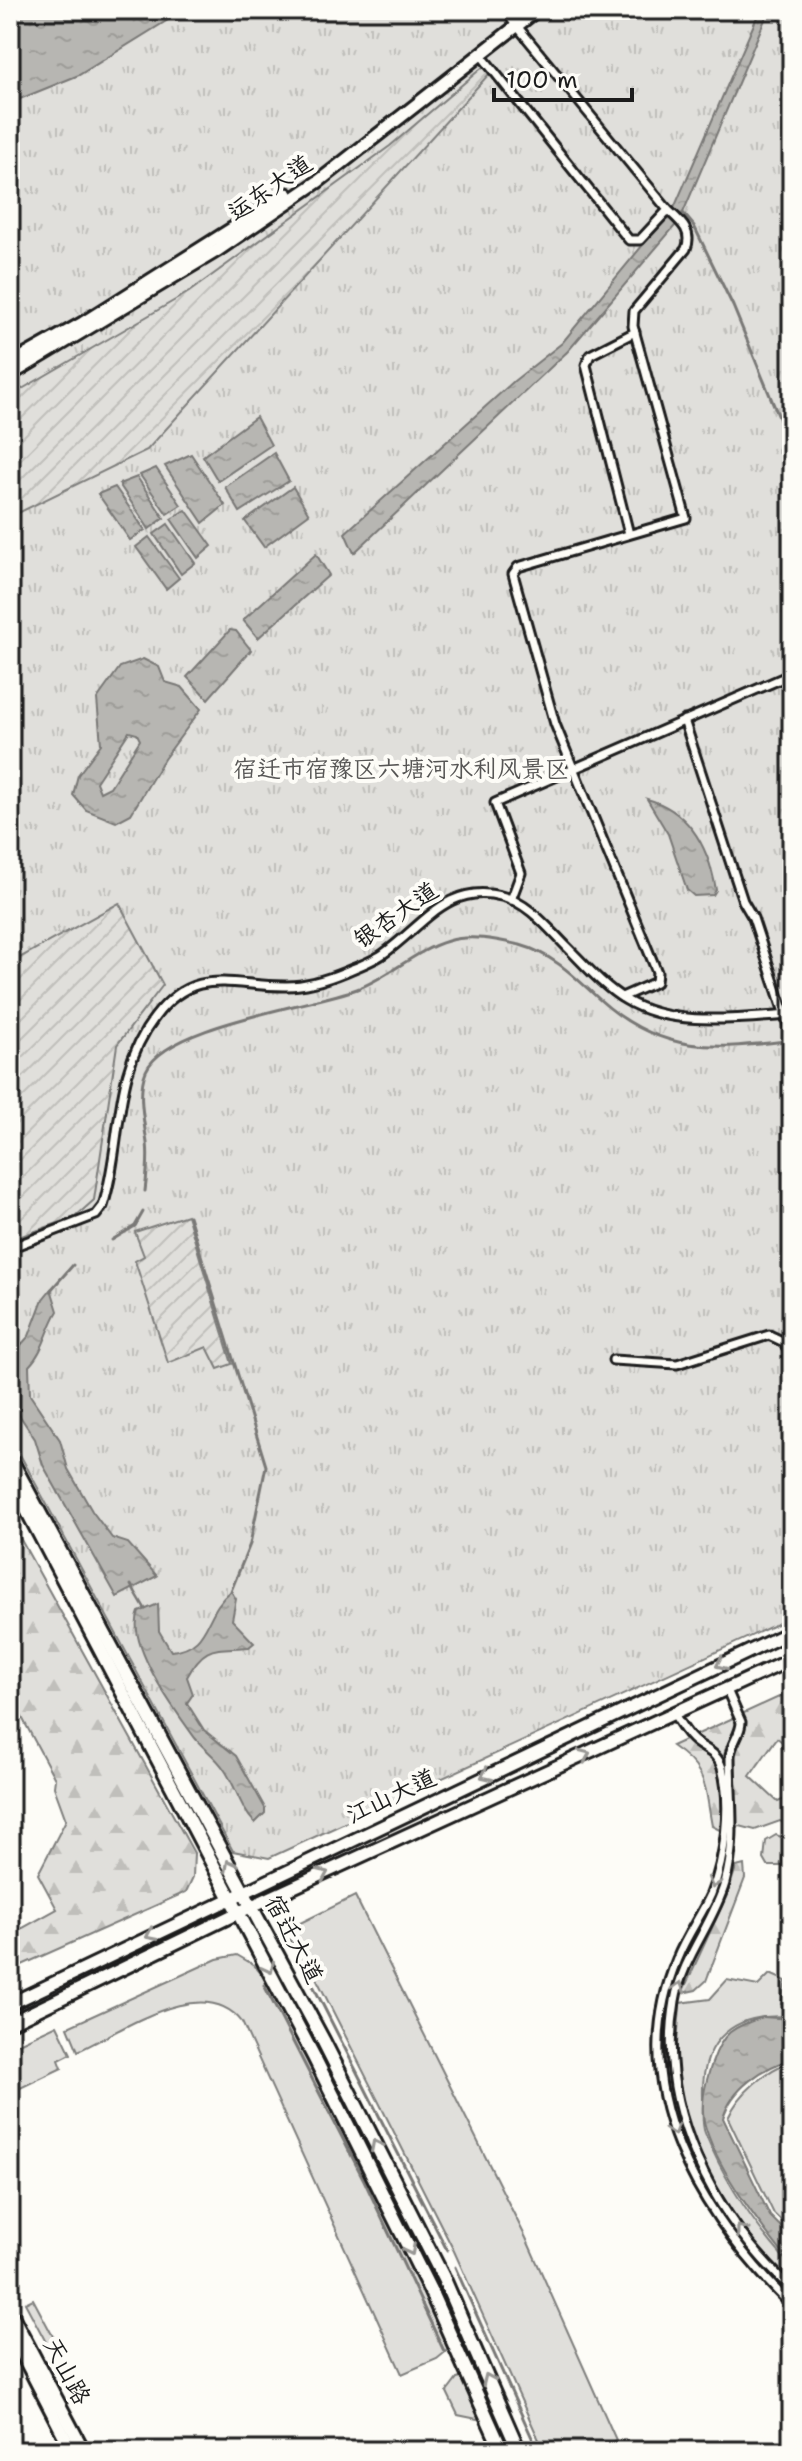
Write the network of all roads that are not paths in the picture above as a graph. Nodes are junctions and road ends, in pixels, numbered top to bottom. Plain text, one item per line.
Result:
1 (525, 10) edge
2 (537, 10) edge
3 (515, 23) junction
4 (481, 55) junction
5 (668, 210) junction
6 (635, 332) junction
7 (10, 364) edge
8 (10, 375) edge
9 (629, 534) junction
10 (792, 674) edge
11 (684, 720) junction
12 (575, 767) junction
13 (511, 900) junction
14 (622, 997) junction
15 (787, 1017) edge
16 (792, 1037) edge
17 (10, 1248) edge
18 (792, 1358) edge
19 (613, 1360) dead end
20 (10, 1458) edge
21 (10, 1478) edge
22 (792, 1631) edge
23 (792, 1659) edge
24 (727, 1690) junction
25 (674, 1714) junction
26 (238, 1893) junction
27 (246, 1909) junction
28 (10, 2004) edge
29 (10, 2023) edge
30 (792, 2289) edge
31 (792, 2306) edge
32 (10, 2311) edge
33 (10, 2331) edge
34 (72, 2451) edge
35 (84, 2451) edge
36 (502, 2451) edge
37 (519, 2451) edge

1 - 3 main road, 运东大道
2 - 3 main road, 运东大道
3 - 4 main road, 运东大道
3 - 5 street
3 - 7 main road, 运东大道
4 - 5 street
4 - 8 main road, 运东大道
5 - 6 street
6 - 9 street
6 - 9 street
9 - 12 street
10 - 11 street
11 - 12 street
11 - 15 street
12 - 13 street
12 - 14 street
13 - 14 street, 银杏大道
13 - 17 street, 银杏大道
14 - 15 street, 银杏大道
15 - 16 street
18 - 19 street
26 -> 20 main road, 宿迁大道
21 - 26 main road, 宿迁大道
22 -> 26 main road, 江山大道
23 - 24 main road, 江山大道
24 - 25 main road, 江山大道
30 -> 24 street
27 -> 25 main road, 江山大道
25 -> 31 street
26 - 27 main road, 宿迁大道
26 -> 28 main road, 江山大道
27 - 29 main road, 江山大道
27 -> 36 main road, 宿迁大道
37 -> 27 main road, 宿迁大道
32 - 35 main road, 天山路
33 - 34 main road, 天山路

